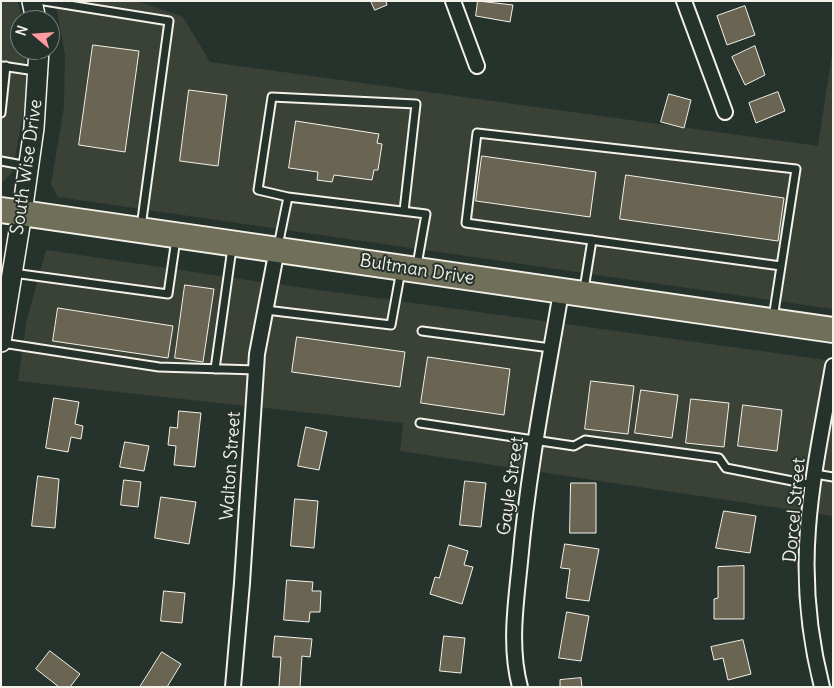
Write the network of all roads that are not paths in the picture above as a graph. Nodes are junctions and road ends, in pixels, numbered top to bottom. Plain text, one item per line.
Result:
1 (44, 1) edge
2 (453, 1) edge
3 (684, 1) edge
4 (39, 60) edge
5 (4, 66) edge
6 (478, 66) dead end
7 (38, 71) junction
8 (725, 112) dead end
9 (1, 113) edge
10 (1, 161) edge
11 (29, 166) junction
12 (288, 198) junction
13 (404, 211) junction
14 (12, 212) edge
15 (140, 230) junction
16 (176, 235) junction
17 (592, 240) junction
18 (233, 243) junction
19 (277, 249) junction
20 (781, 266) junction
21 (409, 268) junction
22 (12, 273) junction
23 (572, 293) junction
24 (266, 310) junction
25 (773, 321) junction
26 (422, 330) dead end
27 (833, 330) edge
28 (1, 343) edge
29 (551, 348) junction
30 (833, 366) edge
31 (215, 369) junction
32 (256, 370) junction
33 (832, 381) edge
34 (420, 423) dead end
35 (536, 440) junction
36 (833, 476) edge
37 (814, 479) junction
38 (233, 687) edge
39 (520, 687) edge
40 (822, 687) edge

1 - 15 lane
2 - 6 street
3 - 8 street
4 - 7 main road, South Wise Drive
5 - 7 lane
5 - 9 lane
7 - 11 main road, South Wise Drive
10 - 11 lane
11 - 14 main road, South Wise Drive
12 - 13 lane
12 - 13 lane
12 - 19 lane
13 - 21 lane
14 - 15 highway, Bultman Drive
14 - 22 main road, South Wise Drive
15 - 16 highway, Bultman Drive
16 - 18 highway, Bultman Drive
16 - 22 lane
17 - 20 lane
17 - 20 lane
17 - 23 lane
18 - 19 highway, Bultman Drive
18 - 31 lane
19 - 21 highway, Bultman Drive
19 - 24 street, Walton Street
20 - 25 lane
21 - 23 highway, Bultman Drive
21 - 24 lane
22 - 28 main road, South Wise Drive
23 - 25 highway, Bultman Drive
23 - 29 street, Gayle Street
24 - 32 street, Walton Street
25 - 27 highway, Bultman Drive
26 - 29 lane
28 - 31 lane
29 - 35 street, Gayle Street
30 - 33 street, Dorcel Street
31 - 32 lane
32 - 38 street, Walton Street
33 - 37 street, Dorcel Street
34 - 35 lane
35 - 37 lane
35 - 39 street, Gayle Street
36 - 37 lane
37 - 40 street, Dorcel Street

